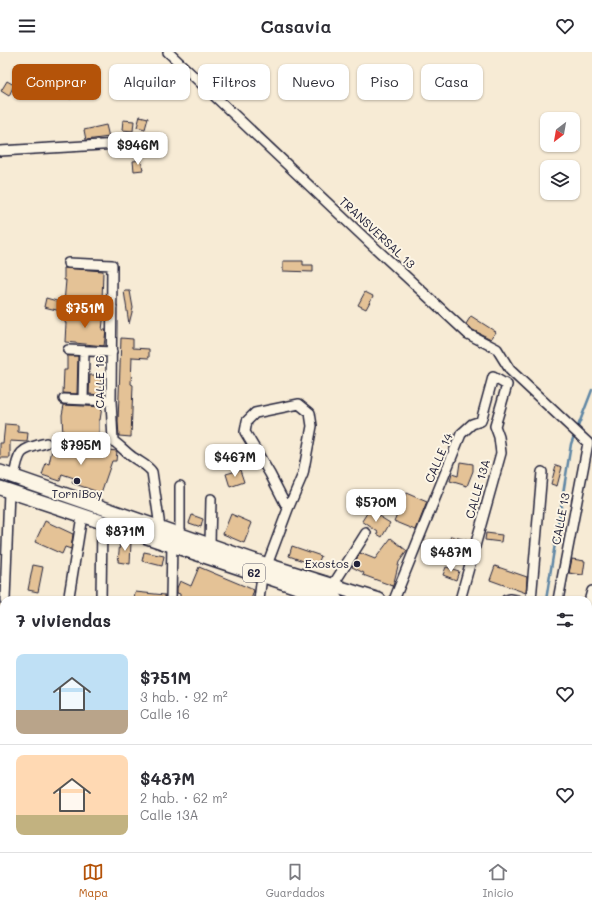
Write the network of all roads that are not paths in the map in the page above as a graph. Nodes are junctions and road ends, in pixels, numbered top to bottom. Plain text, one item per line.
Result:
1 (168, 52) edge
2 (135, 143) dead end
3 (0, 151) edge
4 (68, 263) dead end
5 (112, 306) junction
6 (69, 308) dead end
7 (68, 350) dead end
8 (84, 352) junction
9 (112, 352) junction
10 (64, 399) dead end
11 (83, 400) junction
12 (111, 401) junction
13 (481, 421) junction
14 (495, 426) junction
15 (114, 441) junction
16 (46, 442) dead end
17 (588, 443) joint
18 (66, 444) dead end
19 (0, 472) edge
20 (542, 472) dead end
21 (14, 477) junction
22 (180, 486) dead end
23 (4, 490) edge
24 (211, 499) dead end
25 (288, 509) junction
26 (82, 516) junction
27 (102, 522) junction
28 (170, 531) junction
29 (366, 533) dead end
30 (210, 544) junction
31 (172, 546) junction
32 (264, 570) junction
33 (333, 585) junction
34 (5, 596) edge
35 (69, 596) dead end
36 (101, 596) edge
37 (171, 596) edge
38 (260, 596) edge
39 (326, 596) edge
40 (367, 596) edge
41 (396, 596) edge
42 (461, 596) edge
43 (531, 596) edge
44 (559, 596) edge
45 (0, 784) edge
46 (0, 806) edge

1 - 17 street, TRANSVERSAL 13
2 - 3 street
4 - 5 street, CALLE 16
5 - 6 street
5 - 9 street, CALLE 16
7 - 8 street
8 - 9 street
8 - 11 street
9 - 12 street, CALLE 16
10 - 11 street
11 - 12 street
12 - 15 street, CALLE 16
13 - 14 street
13 - 14 street
13 - 41 street, CALLE 14
14 - 42 street, CALLE 13A
15 - 18 street
15 - 28 street
16 - 21 street
17 - 44 street, CALLE 13
19 - 21 highway, 62
20 - 43 street
21 - 28 highway, 62
22 - 28 street
23 - 26 highway, 62
23 - 34 street
24 - 30 street
25 - 25 street
25 - 32 street
26 - 27 highway, 62
26 - 35 street
27 - 31 highway, 62
27 - 36 street
28 - 30 highway, 62
28 - 31 street
29 - 33 street
30 - 32 highway, 62
31 - 32 highway, 62
31 - 37 street
32 - 33 highway, 62
32 - 38 street
32 - 39 highway, 62
33 - 40 highway, 62
45 - 46 street

